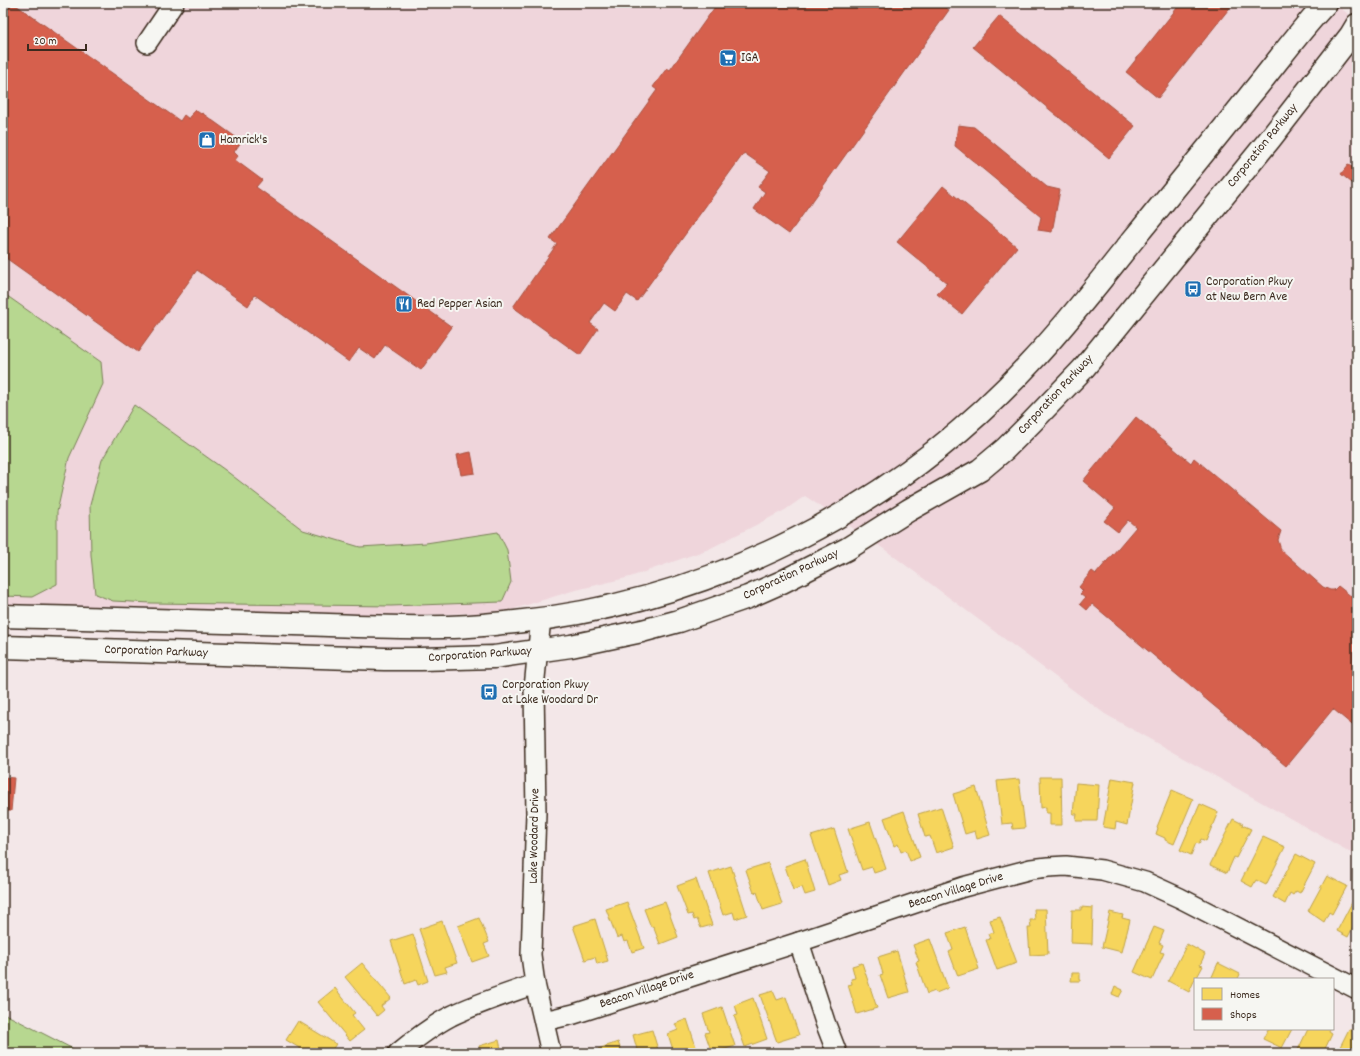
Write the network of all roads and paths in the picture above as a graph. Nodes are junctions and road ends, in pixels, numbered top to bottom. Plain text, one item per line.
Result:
1 (174, 3) edge
2 (1326, 3) edge
3 (1357, 25) edge
4 (147, 43) dead end
5 (3, 616) edge
6 (542, 618) junction
7 (3, 647) edge
8 (538, 651) junction
9 (798, 942) junction
10 (535, 984) junction
11 (1357, 989) edge
12 (544, 1021) junction
13 (398, 1053) edge
14 (551, 1053) edge
15 (838, 1053) edge

1 - 4 street
2 - 6 main road
3 - 8 main road, Corporation Parkway
5 - 6 main road
6 - 8 street, Lake Woodard Drive
7 - 8 main road, Corporation Parkway
8 - 10 street, Lake Woodard Drive
9 - 11 street, Beacon Village Drive
9 - 12 street, Beacon Village Drive
9 - 15 street
10 - 12 street, Lake Woodard Drive
10 - 13 street
12 - 14 street, Lake Woodard Drive

